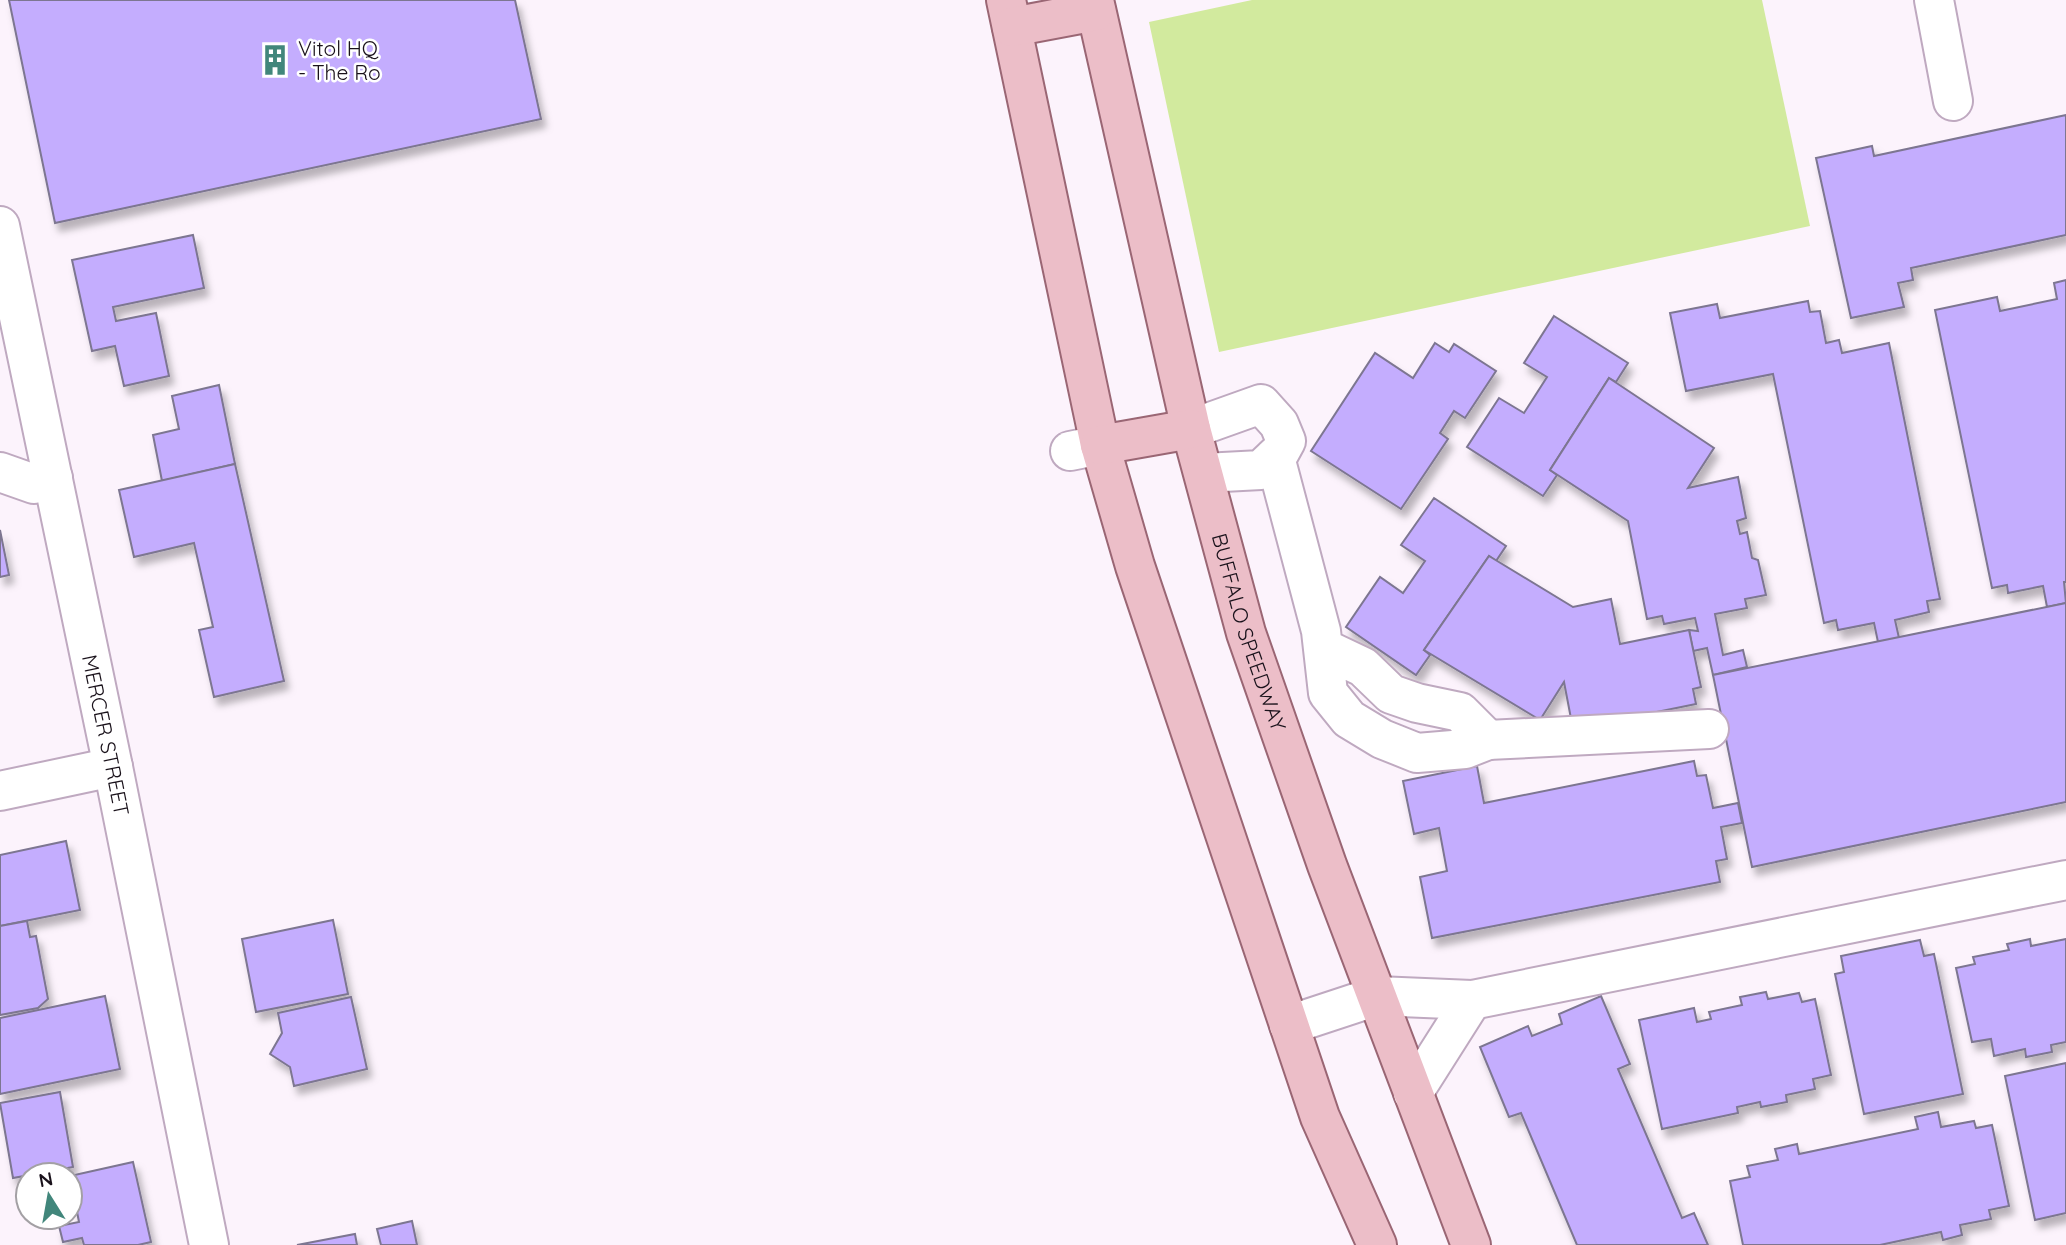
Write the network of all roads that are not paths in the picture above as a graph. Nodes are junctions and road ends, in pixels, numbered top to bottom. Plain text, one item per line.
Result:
1 (1934, 0) edge
2 (1095, 5) edge
3 (1009, 14) edge
4 (1953, 101) dead end
5 (0, 226) edge
6 (6, 288) edge
7 (1191, 429) junction
8 (1085, 448) junction
9 (1275, 457) junction
10 (0, 472) edge
11 (1204, 473) junction
12 (53, 478) junction
13 (1323, 648) junction
14 (1417, 703) junction
15 (1709, 729) dead end
16 (1488, 740) junction
17 (1406, 749) junction
18 (113, 767) junction
19 (0, 791) edge
20 (2066, 880) edge
21 (1377, 996) junction
22 (1472, 1000) junction
23 (1289, 1025) junction
24 (1412, 1093) junction
25 (209, 1245) edge
26 (1377, 1245) edge
27 (1471, 1245) edge

1 - 4 street
2 - 3 main road
2 - 7 main road, BUFFALO SPEEDWAY
3 - 8 main road
5 - 6 street, MERCER STREET
6 - 12 street, MERCER STREET
7 - 8 main road
7 - 9 street
7 - 11 main road, BUFFALO SPEEDWAY
8 - 23 main road
9 - 11 street
9 - 13 street
10 - 12 street
11 - 21 main road, BUFFALO SPEEDWAY
12 - 18 street, MERCER STREET
13 - 14 street
13 - 17 street
14 - 16 street
14 - 17 street
15 - 16 street
16 - 17 street
18 - 19 street
18 - 25 street, MERCER STREET
20 - 22 street
21 - 22 street
21 - 23 street
21 - 24 main road, BUFFALO SPEEDWAY
22 - 24 street
23 - 26 main road
24 - 27 main road, BUFFALO SPEEDWAY

